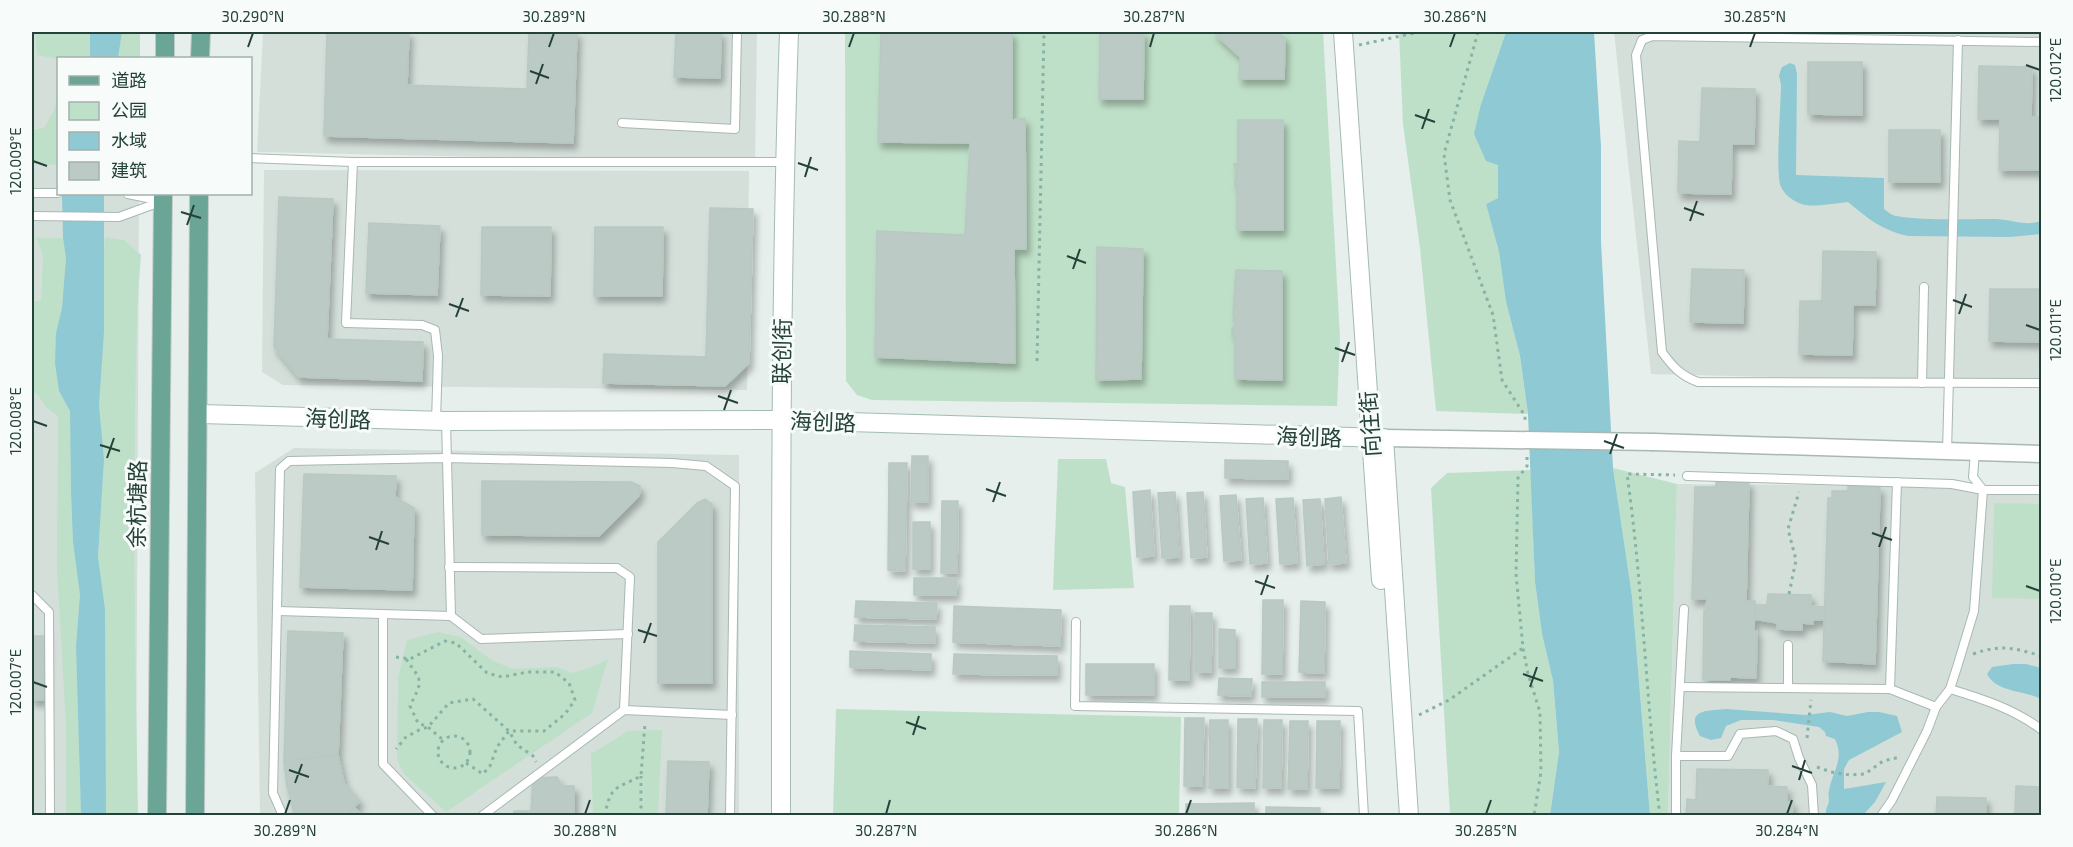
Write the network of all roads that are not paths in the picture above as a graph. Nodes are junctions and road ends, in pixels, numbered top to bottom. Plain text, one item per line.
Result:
1 (165, 32) edge
2 (201, 32) edge
3 (737, 32) edge
4 (789, 32) edge
5 (1821, 34) edge
6 (1344, 40) edge
7 (1958, 40) junction
8 (2042, 42) edge
9 (165, 57) edge
10 (200, 57) edge
11 (622, 123) dead end
12 (252, 158) edge
13 (353, 162) junction
14 (784, 162) junction
15 (32, 193) edge
16 (57, 193) edge
17 (140, 195) edge
18 (199, 195) edge
19 (163, 197) edge
20 (32, 216) edge
21 (1924, 287) dead end
22 (1922, 382) junction
23 (1949, 383) junction
24 (2042, 383) edge
25 (199, 414) junction
26 (780, 420) junction
27 (441, 421) junction
28 (1377, 438) junction
29 (1947, 452) junction
30 (1975, 452) junction
31 (2042, 453) edge
32 (446, 458) junction
33 (1687, 476) road end
34 (1897, 482) junction
35 (1983, 490) junction
36 (2042, 490) edge
37 (449, 567) junction
38 (32, 595) edge
39 (1684, 609) dead end
40 (278, 611) junction
41 (383, 614) junction
42 (451, 616) junction
43 (1076, 622) dead end
44 (628, 634) junction
45 (1788, 645) dead end
46 (1680, 687) junction
47 (1788, 688) junction
48 (1890, 689) junction
49 (1950, 689) junction
50 (1936, 707) junction
51 (624, 710) junction
52 (732, 715) junction
53 (2042, 730) edge
54 (1676, 756) junction
55 (50, 816) edge
56 (157, 816) edge
57 (195, 816) edge
58 (283, 816) edge
59 (433, 816) edge
60 (482, 816) edge
61 (730, 816) edge
62 (781, 816) edge
63 (1364, 816) edge
64 (1398, 816) edge
65 (1409, 816) edge
66 (1676, 816) edge
67 (1814, 816) edge
68 (1881, 816) edge

1 - 9 main road
2 - 10 main road
3 - 11 lane
4 - 14 street, 联创街
5 - 7 lane
5 - 22 lane
6 - 28 street, 向往街
7 - 8 lane
7 - 23 lane
12 - 13 lane
13 - 14 lane
13 - 27 lane
14 - 26 street, 联创街
15 - 16 lane
17 - 19 lane
18 - 25 main road
19 - 20 lane
19 - 56 main road, 余杭塘路
21 - 22 lane
22 - 23 lane
23 - 24 lane
23 - 29 lane
25 - 27 street, 海创路
25 - 57 main road
26 - 27 street, 海创路
26 - 28 street, 海创路
26 - 62 street, 联创街
27 - 32 lane
28 - 29 street, 海创路, bridge
28 - 64 street, 向往街
28 - 65 street, 向往街
29 - 30 street, 海创路
30 - 31 street, 海创路
30 - 35 lane
32 - 37 lane
32 - 40 lane
32 - 52 lane
33 - 34 lane
34 - 35 lane
34 - 48 lane
35 - 36 lane
35 - 49 lane
37 - 42 lane
37 - 44 lane
38 - 55 lane
39 - 46 lane
40 - 41 lane
40 - 58 lane
41 - 42 lane
41 - 59 lane
42 - 44 lane
43 - 63 lane
44 - 51 lane
45 - 47 lane
46 - 47 lane
46 - 54 lane
47 - 48 lane
48 - 50 lane
49 - 50 lane
49 - 53 lane
50 - 68 lane
51 - 52 lane
51 - 60 lane
52 - 61 lane
54 - 66 lane
54 - 67 lane

